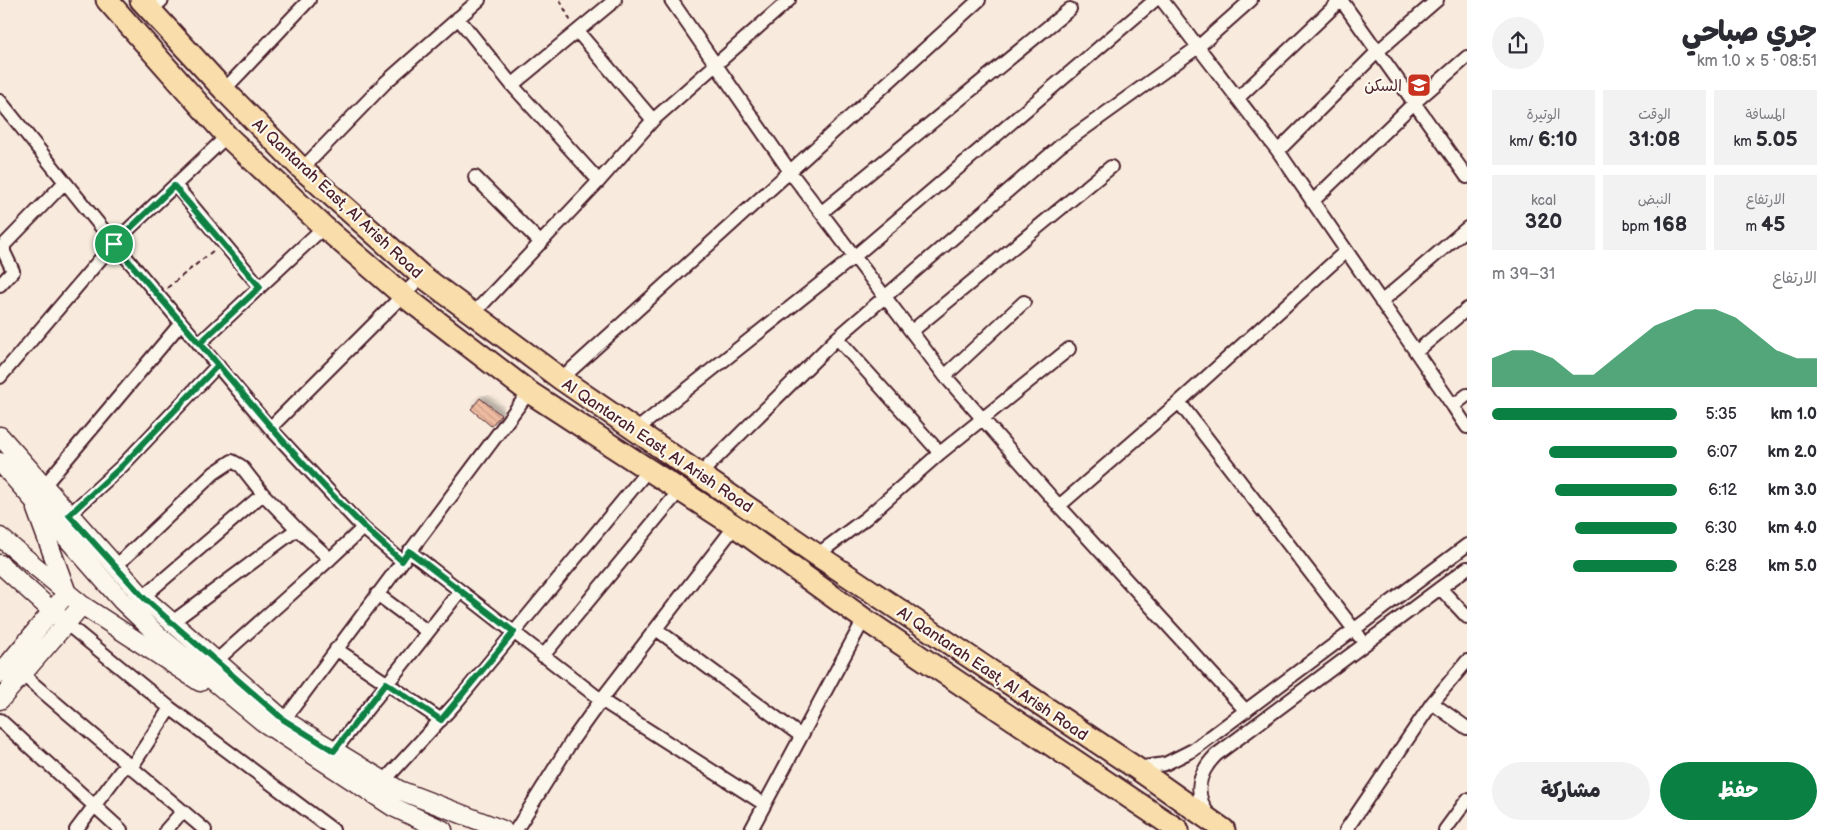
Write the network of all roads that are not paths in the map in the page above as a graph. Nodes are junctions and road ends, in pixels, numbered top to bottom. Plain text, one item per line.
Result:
1 (107, 0) edge
2 (309, 0) edge
3 (479, 0) edge
4 (615, 0) edge
5 (671, 0) edge
6 (789, 0) edge
7 (1155, 0) edge
8 (1162, 0) edge
9 (1251, 0) edge
10 (1437, 0) edge
11 (972, 2) edge
12 (151, 4) edge
13 (772, 5) edge
14 (1070, 8) dead end
15 (458, 18) junction
16 (578, 32) junction
17 (1198, 47) junction
18 (1377, 52) junction
19 (1467, 57) edge
20 (716, 63) junction
21 (512, 85) junction
22 (224, 90) junction
23 (1238, 98) junction
24 (0, 101) edge
25 (1414, 103) junction
26 (653, 120) junction
27 (227, 136) junction
28 (1278, 151) junction
29 (1111, 167) dead end
30 (302, 169) junction
31 (791, 173) junction
32 (475, 177) dead end
33 (1467, 177) edge
34 (599, 181) junction
35 (65, 182) junction
36 (174, 186) junction
37 (1312, 202) junction
38 (822, 212) junction
39 (324, 227) junction
40 (1467, 228) edge
41 (541, 243) junction
42 (114, 244) junction
43 (1346, 252) junction
44 (855, 256) junction
45 (422, 276) junction
46 (0, 285) edge
47 (260, 287) junction
48 (404, 296) junction
49 (885, 296) junction
50 (1024, 302) dead end
51 (1381, 302) junction
52 (1467, 309) edge
53 (473, 314) junction
54 (181, 323) junction
55 (912, 331) junction
56 (837, 338) junction
57 (200, 343) junction
58 (1069, 349) dead end
59 (1416, 352) junction
60 (218, 365) junction
61 (944, 376) junction
62 (0, 377) edge
63 (561, 380) junction
64 (529, 392) junction
65 (1467, 395) edge
66 (1179, 402) junction
67 (1453, 406) junction
68 (982, 420) junction
69 (1467, 427) edge
70 (270, 428) junction
71 (636, 430) junction
72 (0, 436) edge
73 (940, 453) junction
74 (0, 462) edge
75 (648, 470) junction
76 (699, 474) junction
77 (680, 490) junction
78 (37, 491) junction
79 (263, 494) junction
80 (1059, 506) junction
81 (69, 515) junction
82 (735, 526) junction
83 (363, 528) junction
84 (297, 529) junction
85 (0, 537) edge
86 (1467, 546) edge
87 (817, 555) junction
88 (405, 556) junction
89 (330, 558) junction
90 (103, 562) junction
91 (0, 564) edge
92 (1467, 568) edge
93 (1440, 588) junction
94 (460, 591) junction
95 (66, 593) junction
96 (377, 594) junction
97 (143, 597) junction
98 (82, 605) junction
99 (52, 611) junction
100 (1467, 616) edge
101 (864, 619) junction
102 (171, 622) junction
103 (67, 624) junction
104 (656, 629) junction
105 (1354, 630) junction
106 (428, 632) junction
107 (514, 632) junction
108 (1366, 644) junction
109 (336, 649) junction
110 (543, 656) junction
111 (216, 661) junction
112 (1467, 661) edge
113 (0, 674) edge
114 (23, 675) junction
115 (386, 683) junction
116 (0, 700) edge
117 (600, 700) junction
118 (1432, 704) junction
119 (170, 708) junction
120 (1246, 711) junction
121 (0, 720) edge
122 (284, 720) junction
123 (441, 720) junction
124 (263, 722) junction
125 (1467, 728) edge
126 (801, 736) junction
127 (334, 751) junction
128 (129, 766) junction
129 (1136, 768) junction
130 (384, 781) junction
131 (1467, 800) edge
132 (764, 804) junction
133 (95, 807) junction
134 (182, 812) junction
135 (415, 825) edge
136 (1219, 827) edge
137 (76, 830) edge
138 (121, 830) edge
139 (166, 830) edge
140 (205, 830) edge
141 (333, 830) edge
142 (443, 830) edge
143 (503, 830) edge
144 (516, 830) edge
145 (751, 830) edge
146 (1178, 830) edge
147 (1346, 830) edge
148 (1445, 830) edge

1 - 27 highway, Al Qantarah East, Al Arish Road
2 - 22 street
3 - 15 street
4 - 16 street
5 - 20 street
6 - 13 street
7 - 44 street
8 - 17 street
9 - 17 street
10 - 18 street
11 - 31 street
12 - 22 highway, Al Qantarah East, Al Arish Road
13 - 20 street
14 - 38 street
15 - 21 street
15 - 30 street
16 - 21 street
16 - 26 street
17 - 23 street
17 - 49 street
18 - 23 street
18 - 25 street
18 - 28 street
19 - 25 street
20 - 26 street
20 - 31 street
21 - 34 street
22 - 30 highway, Al Qantarah East, Al Arish Road
23 - 28 street
24 - 35 street
25 - 33 street
25 - 37 street
26 - 34 street
27 - 36 street
27 - 39 highway, Al Qantarah East, Al Arish Road
28 - 37 street
29 - 55 street
30 - 45 highway, Al Qantarah East, Al Arish Road
31 - 38 street
31 - 63 street
32 - 41 street
34 - 41 street
35 - 42 street
35 - 46 street
36 - 42 street
36 - 47 street
37 - 43 street
38 - 44 street
39 - 47 street
39 - 48 highway, Al Qantarah East, Al Arish Road
40 - 51 street
41 - 53 street
42 - 54 street
42 - 62 street
43 - 51 street
43 - 66 street
44 - 49 street
44 - 71 street
45 - 48 street
45 - 53 highway, Al Qantarah East, Al Arish Road
47 - 57 street
48 - 64 highway, Al Qantarah East, Al Arish Road
48 - 70 street
49 - 55 street
49 - 56 street
50 - 61 street
51 - 59 street
52 - 59 street
53 - 63 highway, Al Qantarah East, Al Arish Road
54 - 57 street
54 - 78 street
55 - 61 street
56 - 73 street
56 - 76 street
57 - 60 street
58 - 68 street
59 - 67 street
60 - 70 street
60 - 81 street
61 - 68 street
63 - 71 highway, Al Qantarah East, Al Arish Road
64 - 75 highway, Al Qantarah East, Al Arish Road
64 - 88 street
65 - 67 street
66 - 80 street
66 - 105 street
67 - 69 street
68 - 73 street
68 - 80 street
70 - 83 street
71 - 76 highway, Al Qantarah East, Al Arish Road
72 - 78 main road
73 - 87 street
74 - 78 main road
75 - 77 highway, Al Qantarah East, Al Arish Road
75 - 107 street
76 - 87 highway, Al Qantarah East, Al Arish Road
77 - 82 highway, Al Qantarah East, Al Arish Road
77 - 110 street
78 - 81 main road
78 - 90 main road
78 - 95 main road
79 - 84 street
79 - 90 street
79 - 97 street
80 - 120 street
81 - 90 main road
82 - 101 highway, Al Qantarah East, Al Arish Road
82 - 104 street
83 - 88 street
83 - 89 street
84 - 89 street
84 - 102 street
85 - 95 main road
86 - 105 street
87 - 129 highway, Al Qantarah East, Al Arish Road
88 - 94 street
88 - 96 street
89 - 111 street
90 - 97 main road
90 - 124 main road
91 - 99 main road
92 - 93 street
93 - 100 street
93 - 108 street
94 - 106 street
94 - 107 street
95 - 98 main road
95 - 99 main road
96 - 106 street
96 - 109 street
97 - 102 main road
98 - 103 main road
98 - 124 main road
99 - 103 main road
99 - 113 main road
101 - 126 street
101 - 146 highway, Al Qantarah East, Al Arish Road
102 - 111 main road
103 - 114 main road
103 - 119 street
104 - 117 street
104 - 126 street
105 - 108 street
105 - 120 street
106 - 115 street
107 - 110 street
107 - 123 street
108 - 136 street
109 - 115 street
109 - 122 street
110 - 117 street
111 - 122 main road
112 - 118 street
114 - 116 main road
114 - 128 street
115 - 123 street
115 - 127 street
117 - 132 street
117 - 144 street
118 - 125 street
118 - 147 street
119 - 128 street
119 - 141 street
120 - 129 street
121 - 133 street
122 - 127 main road
123 - 130 street
124 - 135 main road
126 - 132 street
127 - 130 main road
128 - 133 street
128 - 134 street
129 - 136 highway, Al Qantarah East, Al Arish Road
130 - 143 main road
131 - 148 street
132 - 145 street
133 - 137 street
133 - 138 street
134 - 139 street
134 - 140 street
135 - 142 main road

